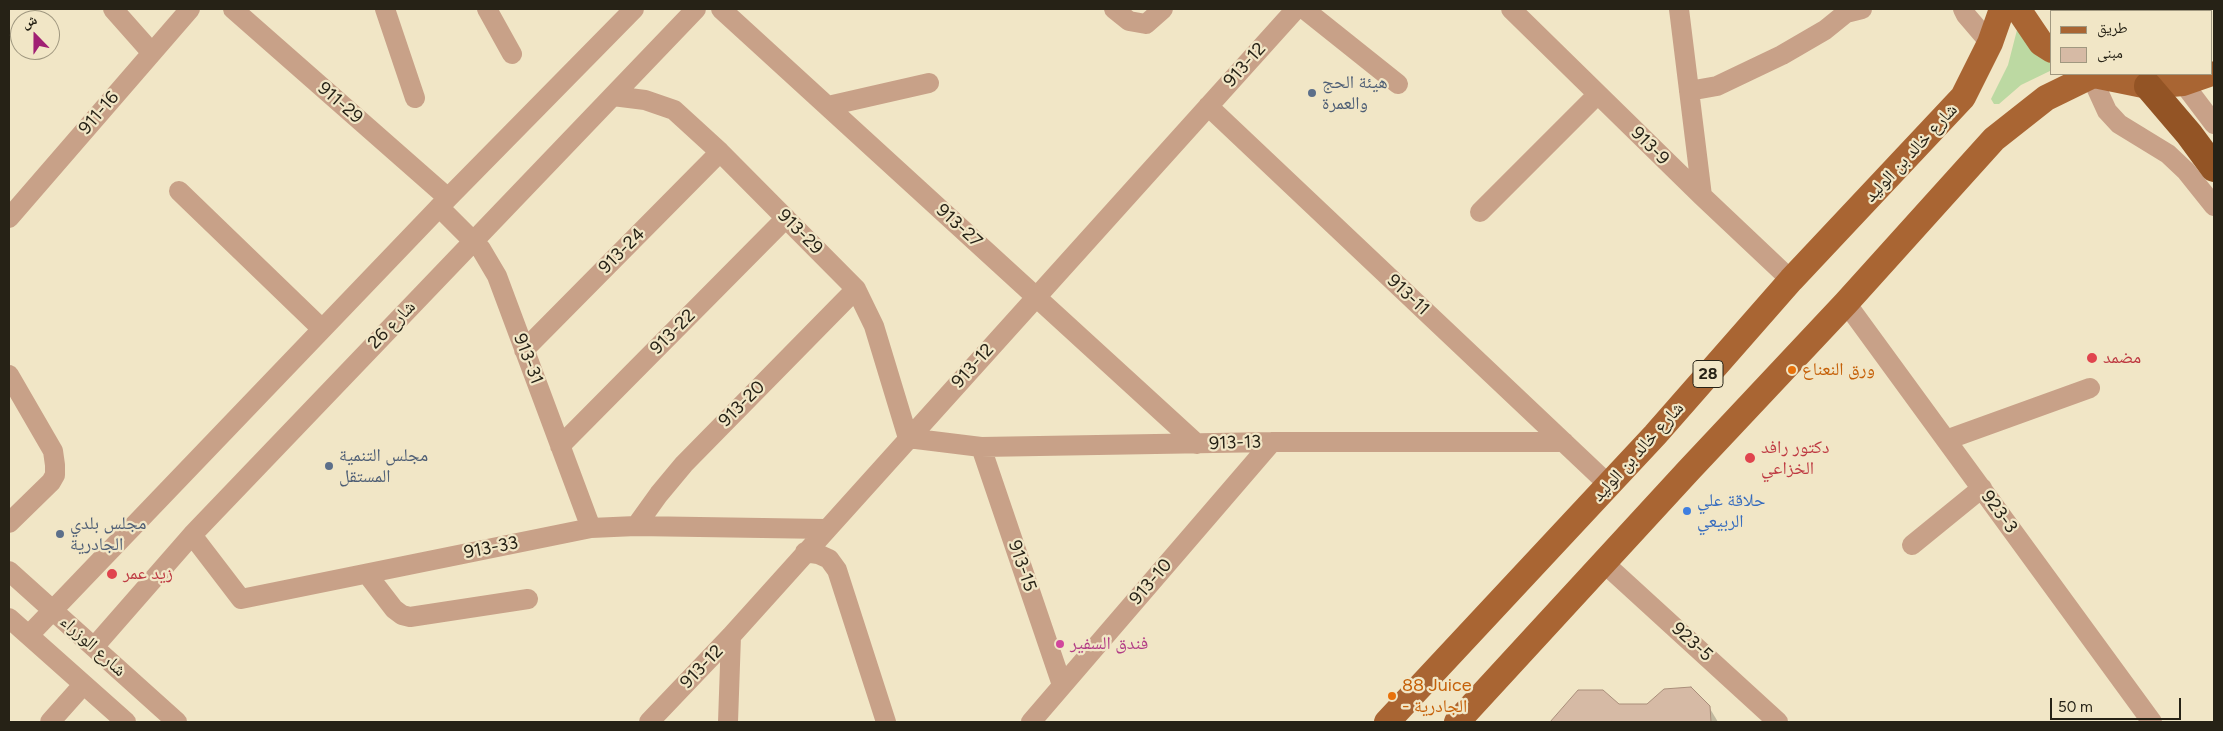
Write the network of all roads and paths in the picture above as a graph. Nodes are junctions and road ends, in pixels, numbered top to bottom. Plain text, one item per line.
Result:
1 (114, 9) edge
2 (190, 9) edge
3 (233, 9) edge
4 (385, 9) edge
5 (487, 9) edge
6 (634, 9) edge
7 (696, 9) edge
8 (721, 9) edge
9 (1114, 9) edge
10 (1163, 9) edge
11 (1296, 9) edge
12 (1304, 9) edge
13 (1511, 9) edge
14 (1679, 9) edge
15 (1862, 9) edge
16 (1963, 9) edge
17 (2002, 9) edge
18 (2018, 9) edge
19 (1990, 43) junction
20 (2050, 49) edge
21 (152, 53) junction
22 (512, 54) dead end
23 (2090, 75) edge
24 (2206, 75) edge
25 (928, 83) dead end
26 (2183, 83) junction
27 (1398, 84) dead end
28 (2148, 86) junction
29 (1689, 91) junction
30 (1598, 94) junction
31 (613, 96) junction
32 (415, 98) dead end
33 (828, 106) junction
34 (1208, 106) junction
35 (2214, 123) edge
36 (720, 152) junction
37 (2214, 168) edge
38 (179, 191) dead end
39 (1702, 196) junction
40 (443, 202) junction
41 (2214, 206) edge
42 (1480, 212) dead end
43 (9, 218) edge
44 (786, 218) junction
45 (473, 241) junction
46 (1791, 280) junction
47 (856, 288) junction
48 (1036, 297) junction
49 (1846, 302) junction
50 (322, 329) junction
51 (524, 350) junction
52 (9, 375) edge
53 (2090, 388) dead end
54 (908, 438) junction
55 (1946, 440) junction
56 (1272, 442) junction
57 (1564, 442) junction
58 (1197, 444) junction
59 (560, 446) junction
60 (981, 447) junction
61 (1609, 485) junction
62 (1982, 488) junction
63 (9, 524) edge
64 (636, 526) junction
65 (591, 528) junction
66 (826, 529) junction
67 (192, 535) junction
68 (1912, 544) dead end
69 (805, 552) junction
70 (1604, 563) junction
71 (9, 571) edge
72 (367, 574) junction
73 (528, 599) dead end
74 (54, 611) junction
75 (9, 618) edge
76 (28, 635) junction
77 (731, 636) junction
78 (94, 647) junction
79 (83, 685) junction
80 (1062, 685) junction
81 (50, 722) edge
82 (126, 722) edge
83 (176, 722) edge
84 (649, 722) edge
85 (728, 722) edge
86 (886, 722) edge
87 (1031, 722) edge
88 (1387, 722) edge
89 (1457, 722) edge
90 (1778, 722) edge
91 (2152, 722) edge

1 - 21 street
2 - 21 street, 911-16
3 - 40 street, 911-29
4 - 32 street
5 - 22 street
6 - 40 street
7 - 31 street, شارع 26
8 - 33 street, 913-27
9 - 10 street
11 - 34 street, 913-12
12 - 27 street
13 - 30 street, 913-9
14 - 29 street
15 - 29 street
16 - 19 street
17 - 19 main road, شارع خالد بن الوليد / 28
18 - 20 main road
19 - 46 main road, شارع خالد بن الوليد / 28
21 - 43 street, 911-16
23 - 28 main road
23 - 41 street
23 - 49 main road
24 - 26 main road
25 - 33 street
26 - 28 main road
26 - 35 street
28 - 37 highway
29 - 39 street
30 - 39 street, 913-9
30 - 42 street
31 - 36 street, 913-29
31 - 45 street, شارع 26
33 - 48 street, 913-27
34 - 48 street, 913-12
34 - 57 street, 913-11
36 - 44 street, 913-29
36 - 51 street, 913-24
38 - 50 street
39 - 46 street, 913-9
40 - 45 street, 913-31
40 - 50 street
44 - 47 street, 913-29
44 - 59 street, 913-22
45 - 51 street, 913-31
45 - 67 street, شارع 26
46 - 61 main road, شارع خالد بن الوليد / 28
47 - 54 street, 913-29
47 - 64 street, 913-20
48 - 54 street, 913-12
48 - 58 street, 913-27
49 - 55 street, 923-3
49 - 70 main road
50 - 74 street
51 - 59 street, 913-31
52 - 63 street
53 - 55 street
54 - 60 street, 913-13
54 - 66 street, 913-12
55 - 62 street, 923-3
56 - 57 street, 913-13
56 - 58 street, 913-13
56 - 80 street, 913-10
57 - 61 street, 913-11
58 - 60 street, 913-13
59 - 65 street, 913-31
60 - 80 street, 913-15
61 - 88 main road, شارع خالد بن الوليد / 28
62 - 68 street
62 - 91 street, 923-3
64 - 65 street, 913-33
64 - 66 street, 913-33
65 - 72 street, 913-33
66 - 69 street, 913-12
67 - 72 street, 913-33
67 - 78 street, شارع 26
69 - 77 street, 913-12
69 - 86 street
70 - 89 main road
70 - 90 street, 923-5
71 - 74 street, شارع الوزراء
72 - 73 street
74 - 76 street
74 - 78 street, شارع الوزراء
75 - 76 street, شارع الوزراء
76 - 79 street, شارع الوزراء
77 - 84 street, 913-12
77 - 85 street
78 - 83 street, شارع الوزراء
79 - 81 street
79 - 82 street, شارع الوزراء
80 - 87 street, 913-10

